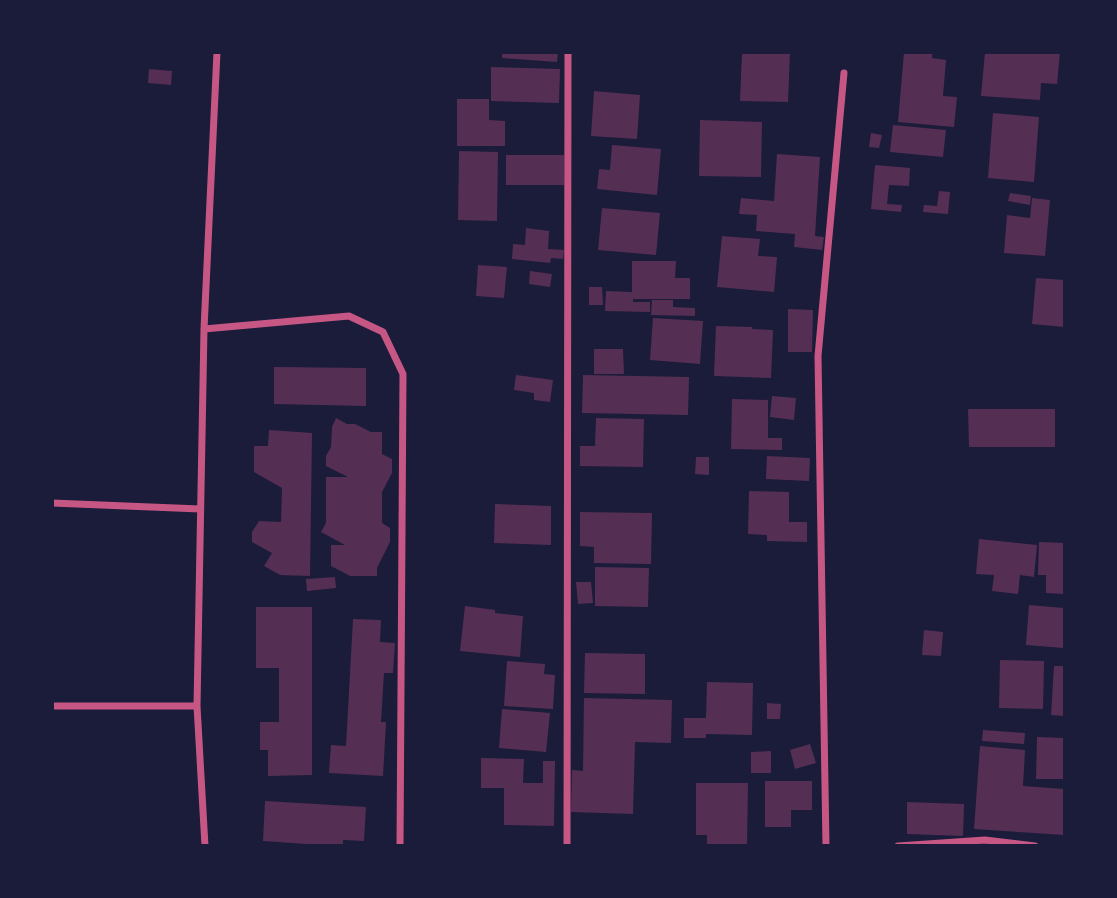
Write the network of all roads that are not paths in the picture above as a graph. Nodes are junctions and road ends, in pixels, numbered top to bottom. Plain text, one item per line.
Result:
1 (217, 52) edge
2 (568, 52) edge
3 (844, 73) dead end
4 (204, 329) junction
5 (52, 503) edge
6 (200, 509) junction
7 (52, 706) edge
8 (197, 706) junction
9 (205, 845) edge
10 (400, 845) edge
11 (567, 845) edge
12 (826, 845) edge
13 (898, 845) edge
14 (1035, 845) edge

1 - 4 street
2 - 11 street
3 - 12 street
4 - 6 street
4 - 10 street
5 - 6 street
6 - 8 street
7 - 8 street
8 - 9 street
13 - 14 street

